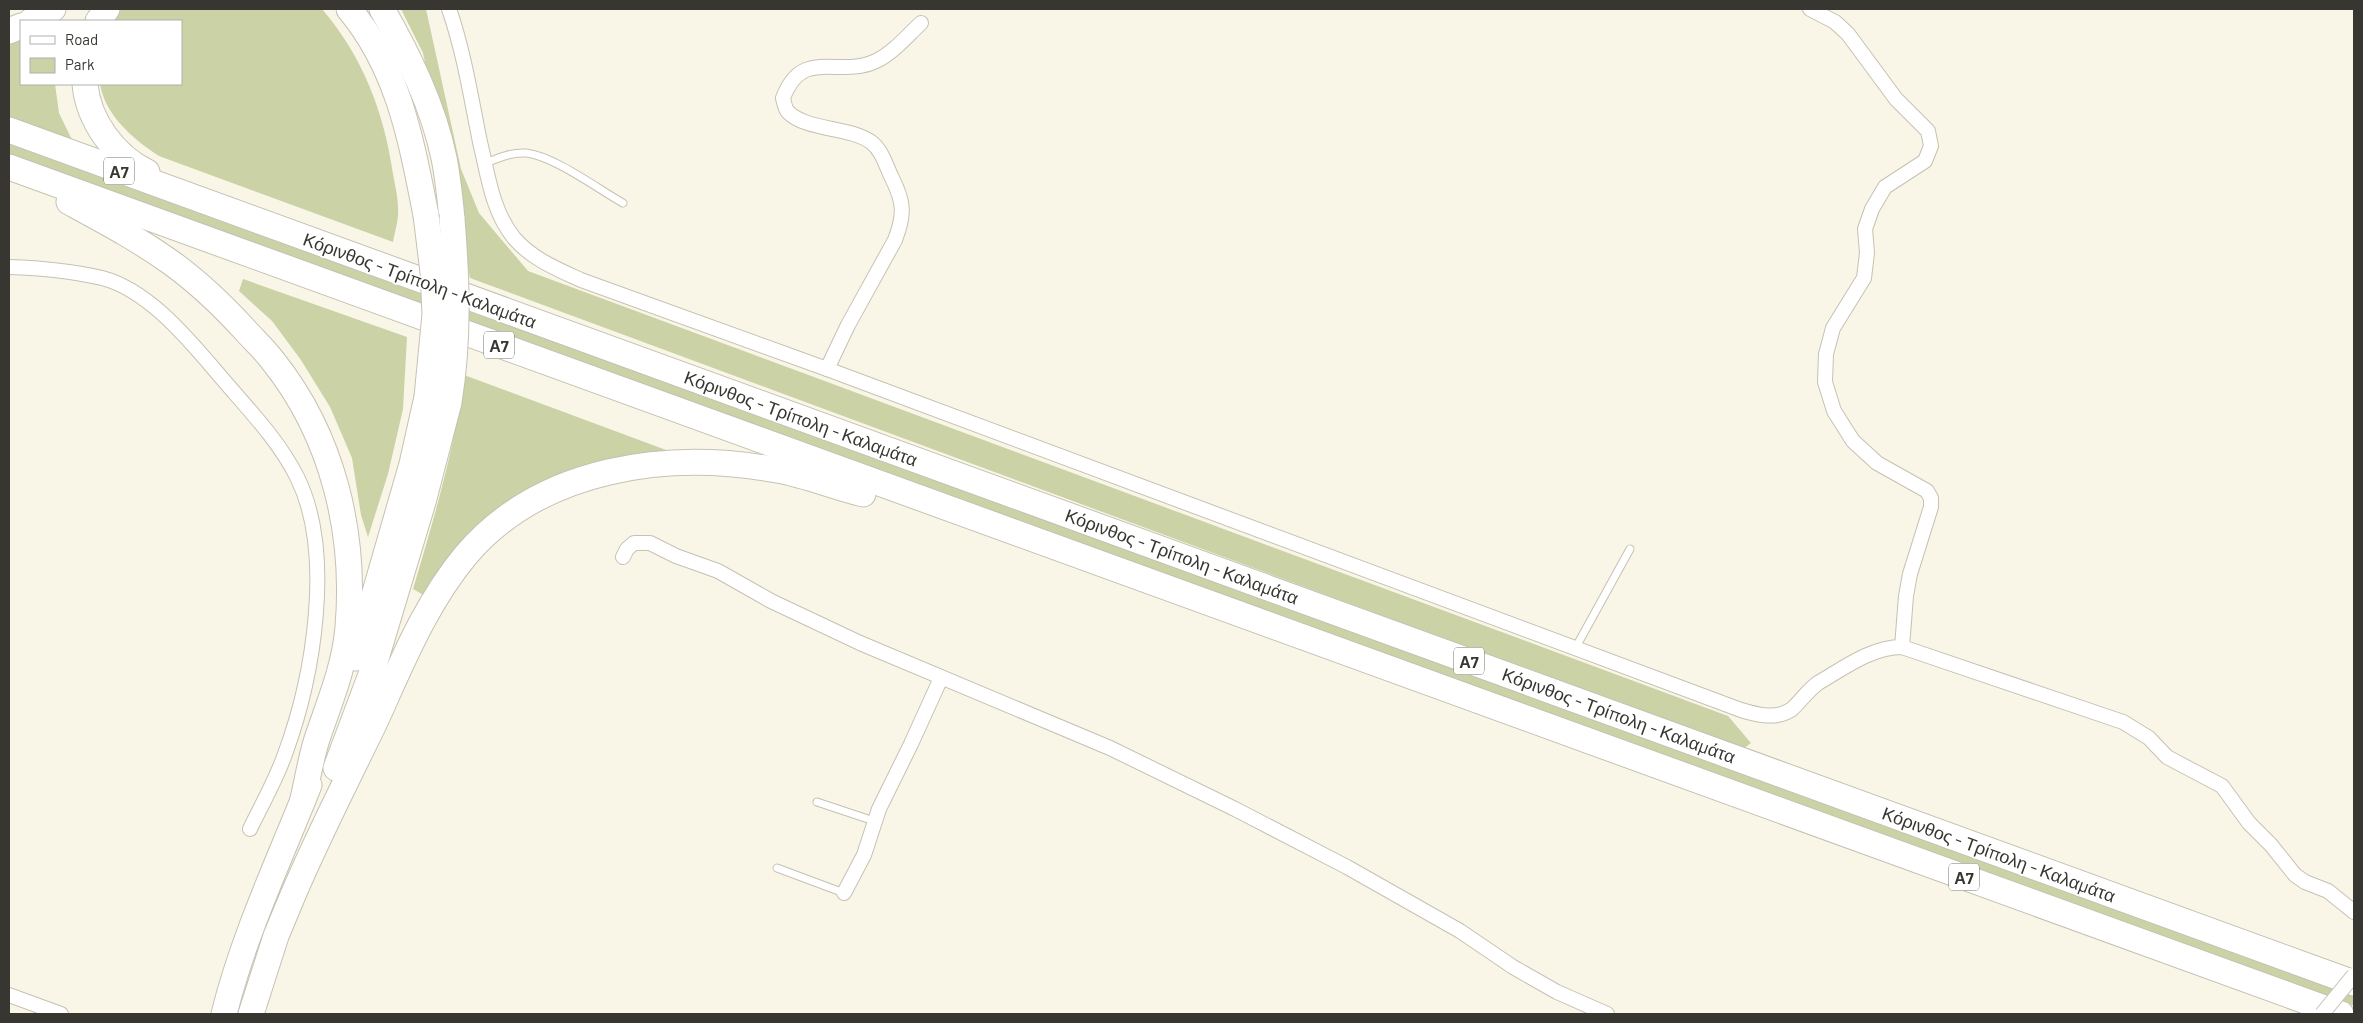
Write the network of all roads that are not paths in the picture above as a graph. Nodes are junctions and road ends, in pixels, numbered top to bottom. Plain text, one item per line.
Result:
1 (53, 9) edge
2 (107, 9) edge
3 (349, 9) edge
4 (382, 9) edge
5 (449, 9) edge
6 (1810, 9) edge
7 (33, 20) edge
8 (99, 20) edge
9 (921, 23) dead end
10 (86, 85) edge
11 (9, 130) edge
12 (485, 163) junction
13 (9, 168) edge
14 (623, 203) dead end
15 (230, 211) junction
16 (9, 267) edge
17 (827, 369) junction
18 (438, 400) junction
19 (990, 524) junction
20 (1630, 549) dead end
21 (624, 558) dead end
22 (1576, 647) junction
23 (1902, 647) junction
24 (940, 678) junction
25 (303, 799) junction
26 (817, 802) dead end
27 (874, 821) junction
28 (250, 829) dead end
29 (312, 852) junction
30 (777, 868) dead end
31 (844, 894) joint
32 (2354, 912) edge
33 (2354, 975) edge
34 (2354, 982) edge
35 (9, 995) edge
36 (61, 1014) edge
37 (224, 1014) edge
38 (251, 1014) edge
39 (1607, 1014) edge
40 (2322, 1014) edge
41 (2341, 1014) edge

1 - 7 highway
2 - 8 highway
3 - 18 highway, bridge
4 - 18 highway, bridge
5 - 12 street
6 - 23 street
9 - 17 street
10 - 15 highway
11 - 15 highway, Κόρινθος - Τρίπολη - Καλαμάτα / Α7
12 - 14 lane
12 - 17 street
13 - 19 highway, Κόρινθος - Τρίπολη - Καλαμάτα / Α7
13 - 25 highway
15 - 34 highway, Κόρινθος - Τρίπολη - Καλαμάτα / Α7
16 - 28 street
17 - 22 street
18 - 25 highway
18 - 29 highway
19 - 29 highway
19 - 41 highway, Κόρινθος - Τρίπολη - Καλαμάτα / Α7
20 - 22 lane
21 - 24 street
22 - 23 street
23 - 32 street
24 - 27 street
24 - 39 street
25 - 37 highway
26 - 27 lane
27 - 31 street
29 - 38 highway
30 - 31 lane
33 - 40 street, bridge
35 - 36 street

